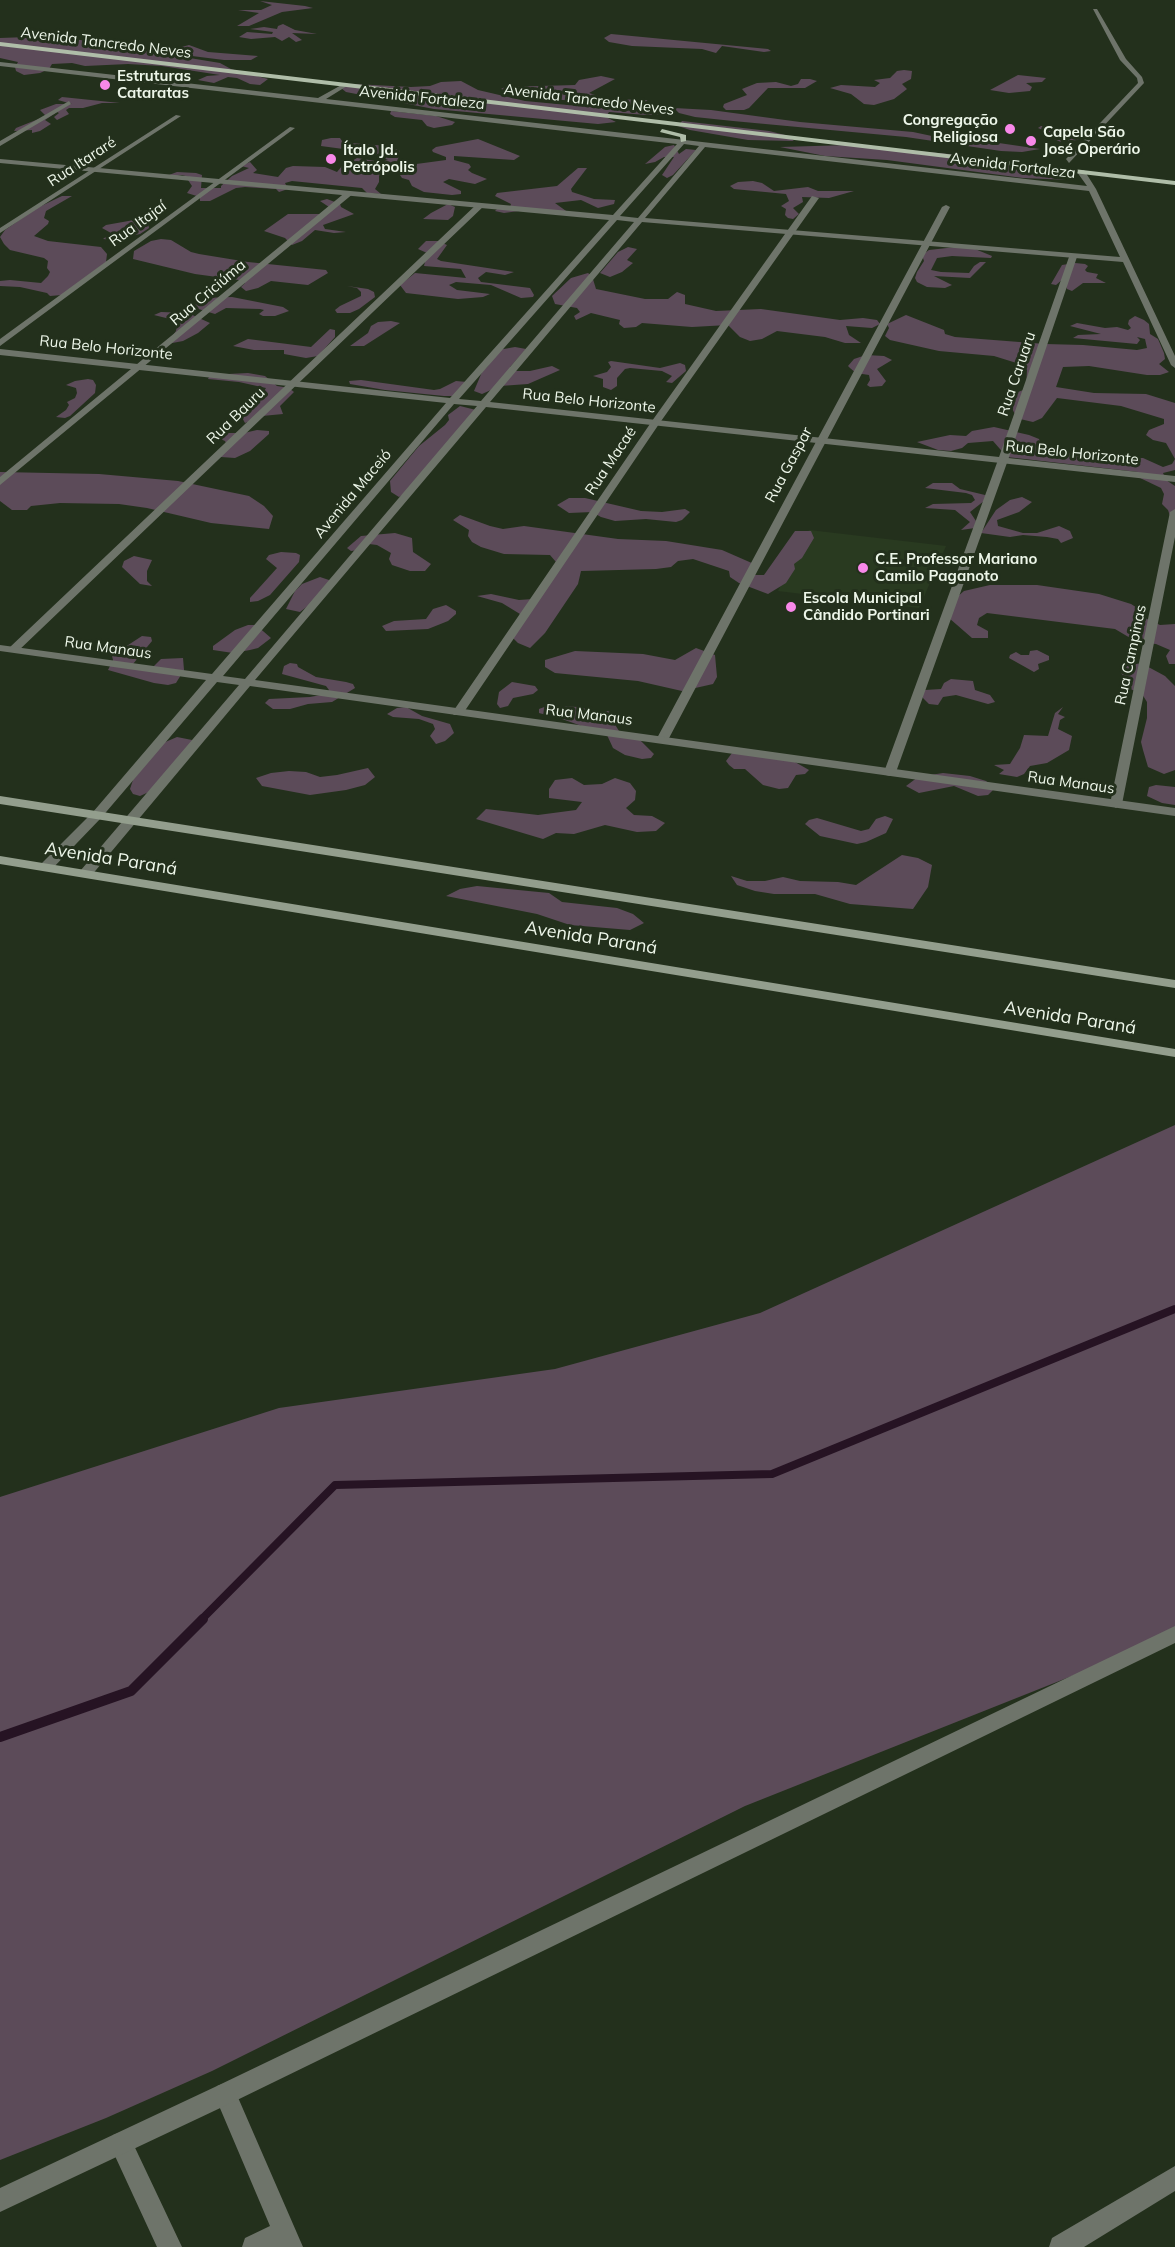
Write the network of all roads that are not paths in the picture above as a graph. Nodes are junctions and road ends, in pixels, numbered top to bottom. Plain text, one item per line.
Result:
1 (1095, 10) dead end
2 (0, 44) edge
3 (0, 64) edge
4 (345, 85) junction
5 (320, 100) junction
6 (69, 103) dead end
7 (178, 116) dead end
8 (622, 118) junction
9 (292, 128) dead end
10 (683, 141) junction
11 (0, 144) edge
12 (704, 144) junction
13 (1057, 160) dead end
14 (0, 161) edge
15 (1069, 161) junction
16 (1081, 167) junction
17 (93, 170) junction
18 (218, 182) junction
19 (1175, 183) edge
20 (1092, 189) junction
21 (350, 193) junction
22 (814, 198) dead end
23 (481, 205) junction
24 (946, 207) dead end
25 (616, 218) junction
26 (640, 220) junction
27 (0, 231) edge
28 (790, 232) junction
29 (927, 244) junction
30 (1073, 257) junction
31 (1126, 260) junction
32 (0, 343) edge
33 (0, 351) edge
34 (1175, 365) edge
35 (139, 368) junction
36 (290, 384) junction
37 (452, 401) junction
38 (483, 404) junction
39 (655, 423) junction
40 (819, 440) junction
41 (1003, 460) junction
42 (1175, 479) edge
43 (0, 482) edge
44 (1175, 512) edge
45 (0, 648) edge
46 (13, 650) junction
47 (215, 679) junction
48 (248, 684) junction
49 (458, 713) junction
50 (662, 740) junction
51 (890, 772) junction
52 (0, 800) edge
53 (1116, 804) junction
54 (1175, 812) edge
55 (97, 815) junction
56 (131, 819) junction
57 (0, 860) edge
58 (46, 867) junction
59 (86, 873) junction
60 (1175, 984) edge
61 (1175, 1053) edge
62 (1175, 1634) edge
63 (225, 2094) junction
64 (121, 2143) junction
65 (1175, 2178) edge
66 (0, 2200) edge
67 (288, 2239) edge
68 (170, 2247) edge
69 (254, 2247) edge
70 (1061, 2247) edge

1 - 15 street
2 - 4 main road, Avenida Tancredo Neves
3 - 5 street, Avenida Fortaleza
4 - 5 street
4 - 8 main road, Avenida Tancredo Neves
5 - 10 street, Avenida Fortaleza
6 - 11 street
7 - 17 street, Rua Itararé
8 - 10 main road
8 - 16 main road, Avenida Tancredo Neves
9 - 18 street, Rua Itajaí
10 - 12 street, Avenida Fortaleza
10 - 25 street, Avenida Maceió
12 - 20 street, Avenida Fortaleza
12 - 26 street
13 - 15 main road, Avenida Tancredo Neves
14 - 17 street
15 - 16 main road, Avenida Tancredo Neves
16 - 19 main road, Avenida Tancredo Neves
16 - 20 street
17 - 18 street
17 - 27 street, Rua Itararé
18 - 21 street
18 - 32 street, Rua Itajaí
20 - 31 street
21 - 23 street
21 - 35 street, Rua Criciúma
22 - 28 street, Rua Macaé
23 - 25 street
23 - 36 street, Rua Bauru
24 - 29 street, Rua Gaspar
25 - 26 street
25 - 37 street, Avenida Maceió
26 - 28 street
26 - 38 street
28 - 29 street
28 - 39 street, Rua Macaé
29 - 30 street
29 - 40 street, Rua Gaspar
30 - 31 street
30 - 41 street, Rua Caruaru
31 - 34 street
33 - 35 street, Rua Belo Horizonte
35 - 36 street, Rua Belo Horizonte
35 - 43 street, Rua Criciúma
36 - 37 street, Rua Belo Horizonte
36 - 46 street, Rua Bauru
37 - 38 street, Rua Belo Horizonte
37 - 47 street, Avenida Maceió
38 - 39 street, Rua Belo Horizonte
38 - 48 street
39 - 40 street, Rua Belo Horizonte
39 - 49 street, Rua Macaé
40 - 41 street, Rua Belo Horizonte
40 - 50 street, Rua Gaspar
41 - 42 street, Rua Belo Horizonte
41 - 51 street, Rua Caruaru
44 - 53 street, Rua Campinas
45 - 46 street, Rua Manaus
46 - 47 street, Rua Manaus
47 - 48 street, Rua Manaus
47 - 55 street, Avenida Maceió
48 - 49 street, Rua Manaus
48 - 56 street
49 - 50 street, Rua Manaus
50 - 51 street, Rua Manaus
51 - 53 street, Rua Manaus
52 - 55 main road
53 - 54 street, Rua Manaus
55 - 56 main road
55 - 58 street, Avenida Maceió
56 - 59 street
56 - 60 main road
57 - 58 main road, Avenida Paraná
58 - 59 main road, Avenida Paraná
59 - 61 main road, Avenida Paraná
62 - 63 street
63 - 64 street
63 - 67 street
64 - 66 street
64 - 68 street
65 - 70 street
67 - 69 street

